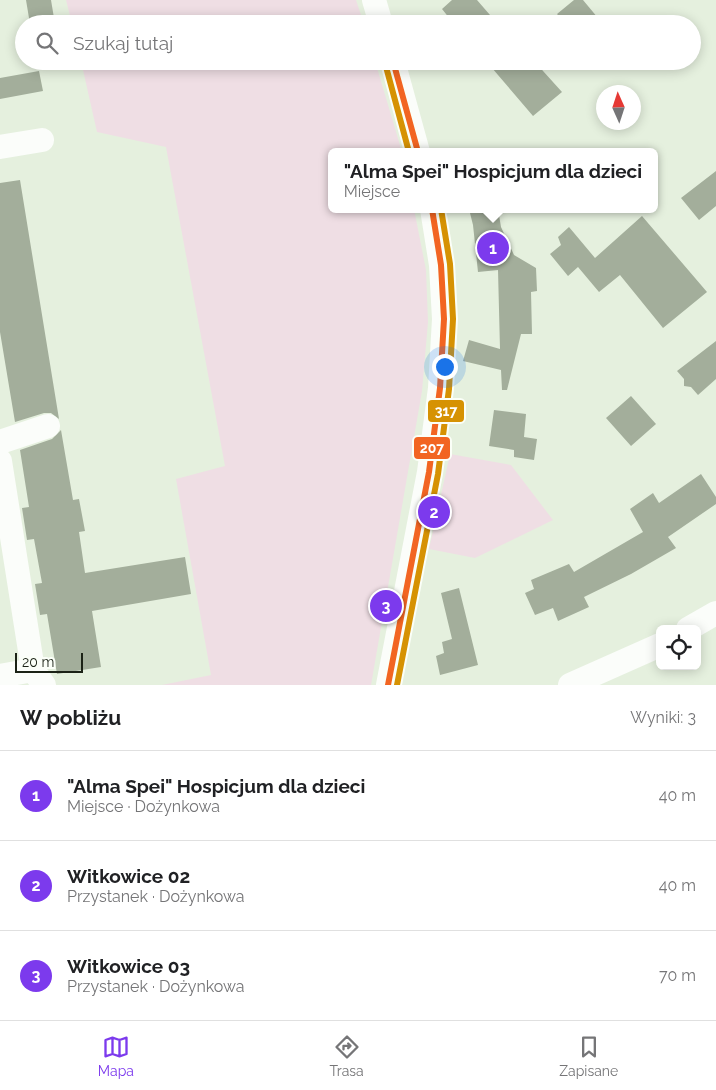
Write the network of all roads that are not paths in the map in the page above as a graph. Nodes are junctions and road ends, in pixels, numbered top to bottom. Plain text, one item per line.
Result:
1 (374, 0) edge
2 (378, 15) edge
3 (395, 70) edge
4 (42, 140) dead end
5 (0, 147) edge
6 (417, 148) edge
7 (433, 213) edge
8 (48, 426) dead end
9 (0, 442) edge
10 (0, 461) edge
11 (716, 613) edge
12 (695, 625) edge
13 (656, 647) edge
14 (0, 676) edge
15 (38, 678) edge
16 (388, 685) edge
17 (570, 685) edge

1 - 2 street
3 - 6 street
4 - 5 street
7 - 16 street
8 - 9 street
10 - 15 street
11 - 12 street
13 - 17 street
14 - 15 street

